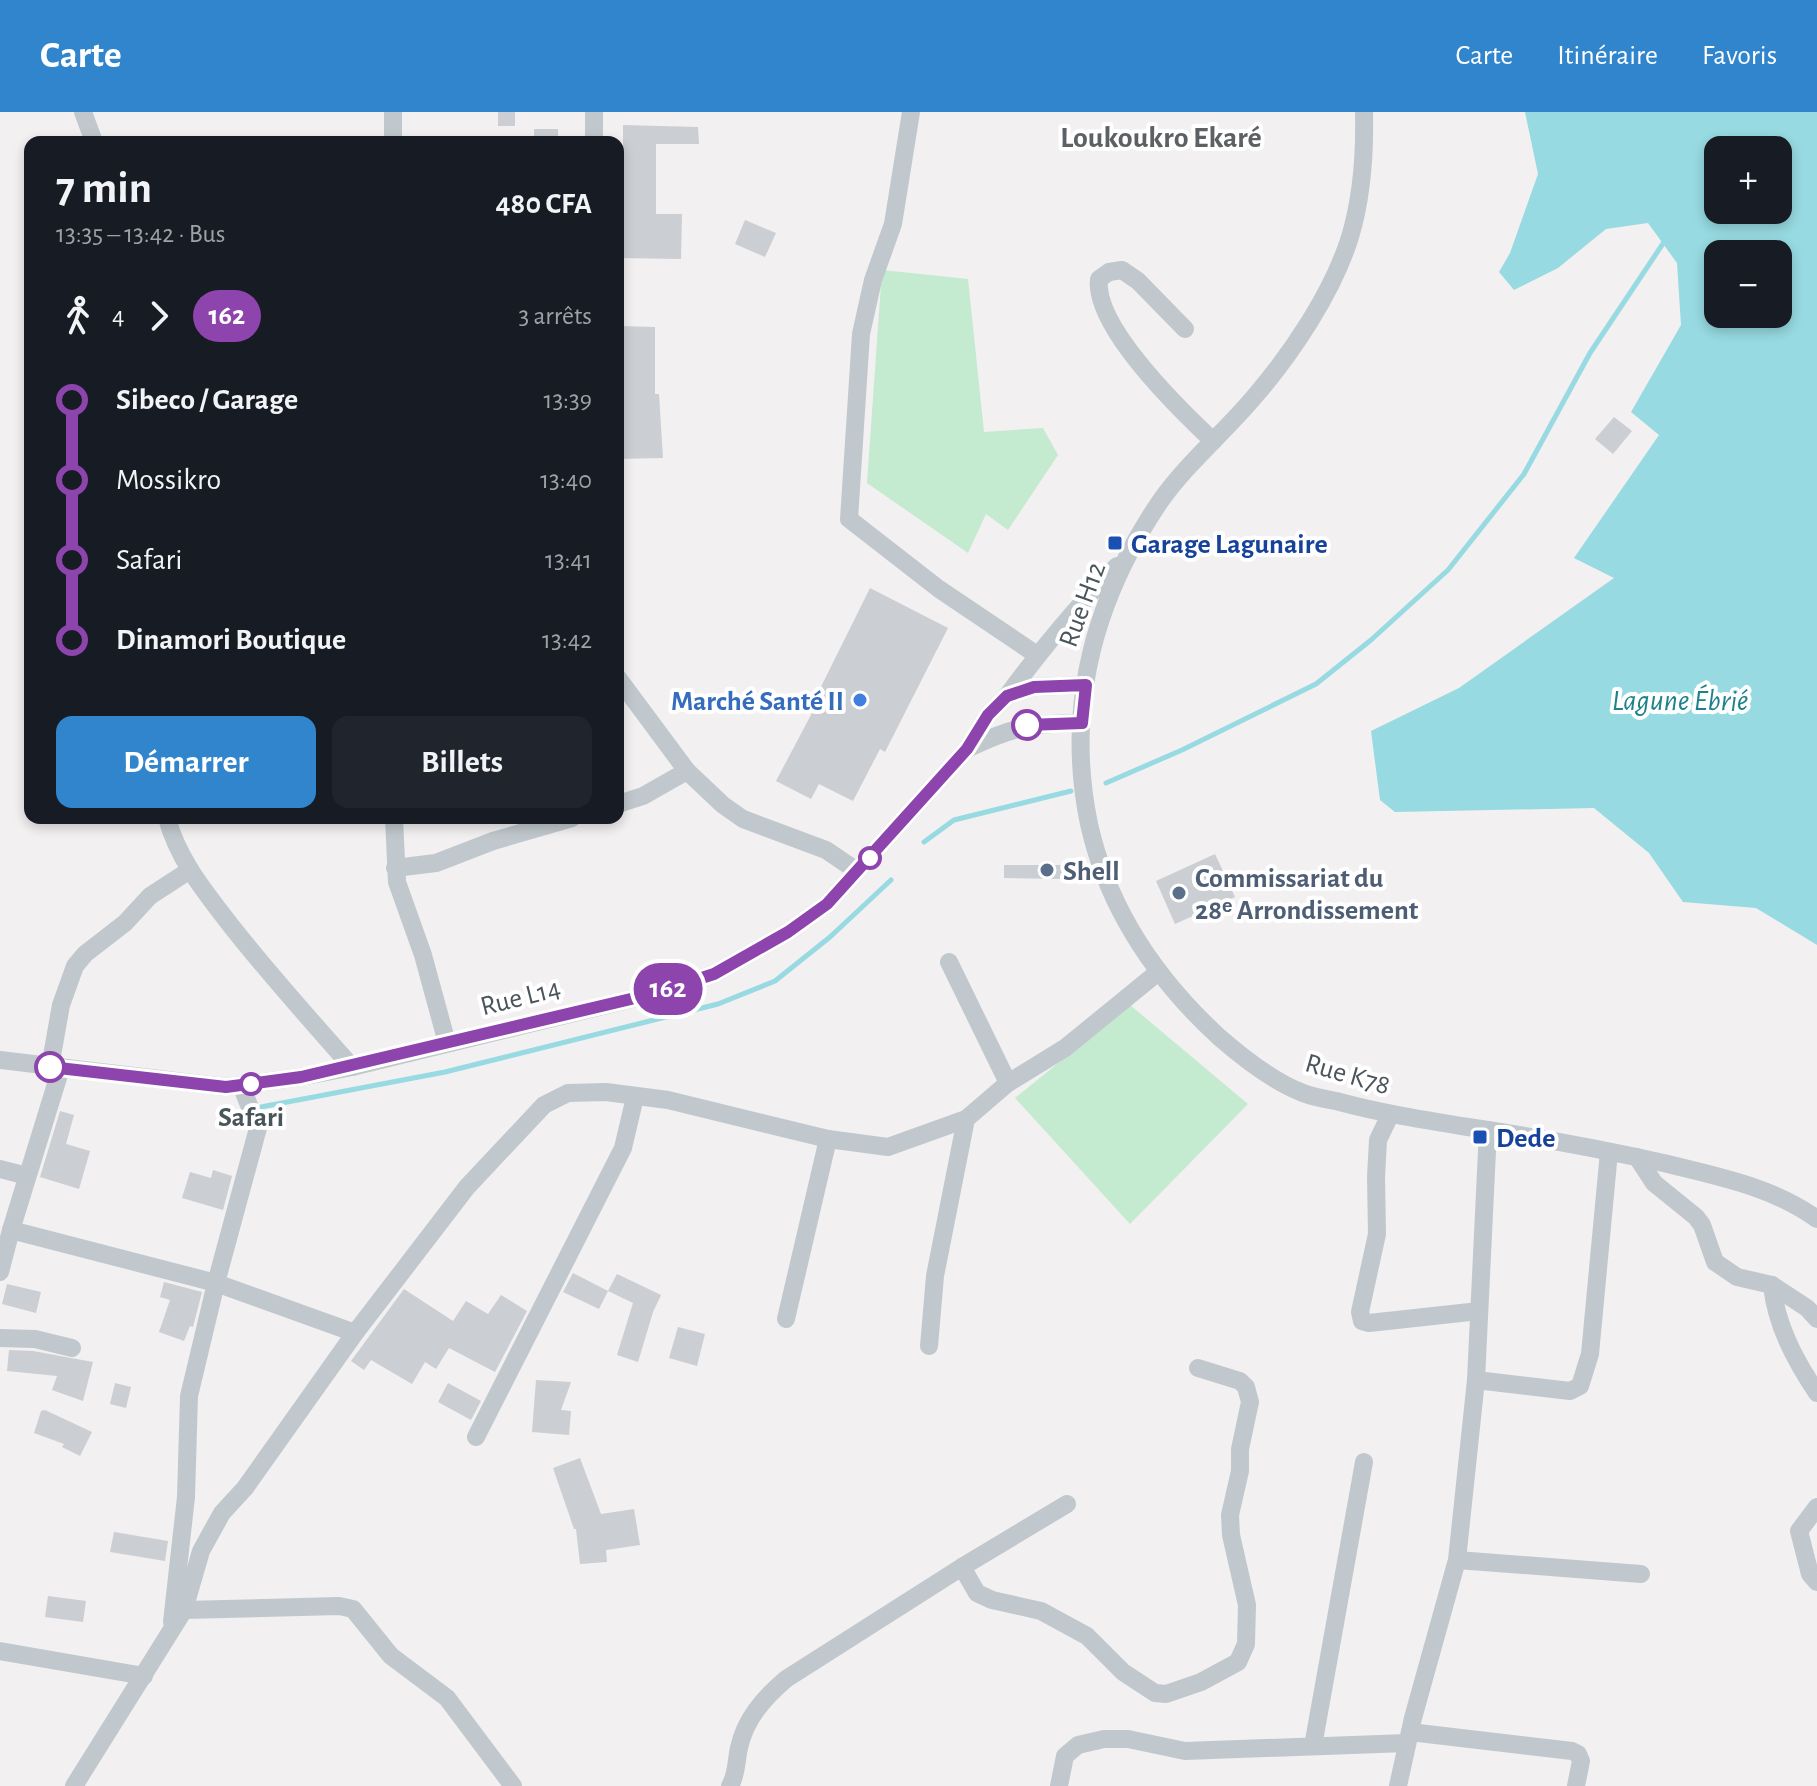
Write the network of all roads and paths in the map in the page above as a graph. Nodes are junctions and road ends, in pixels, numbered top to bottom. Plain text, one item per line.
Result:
1 (83, 112) edge
2 (393, 112) edge
3 (594, 112) edge
4 (911, 112) edge
5 (1364, 112) edge
6 (92, 136) edge
7 (393, 136) edge
8 (594, 136) edge
9 (1185, 329) dead end
10 (1213, 441) junction
11 (1130, 553) junction
12 (1037, 655) junction
13 (1086, 685) junction
14 (624, 686) edge
15 (1007, 696) junction
16 (1082, 723) junction
17 (967, 749) junction
18 (687, 771) junction
19 (624, 802) edge
20 (169, 824) edge
21 (394, 824) edge
22 (551, 824) edge
23 (395, 868) junction
24 (190, 870) junction
25 (857, 871) junction
26 (949, 962) dead end
27 (1157, 973) junction
28 (447, 1043) junction
29 (0, 1060) edge
30 (55, 1067) junction
31 (352, 1067) junction
32 (1008, 1083) junction
33 (241, 1085) junction
34 (635, 1097) junction
35 (1390, 1115) junction
36 (966, 1119) junction
37 (1488, 1130) junction
38 (828, 1139) junction
39 (1609, 1152) junction
40 (1637, 1157) junction
41 (0, 1169) edge
42 (27, 1176) junction
43 (1817, 1219) edge
44 (11, 1230) junction
45 (0, 1272) edge
46 (216, 1283) junction
47 (1772, 1285) junction
48 (1479, 1311) junction
49 (786, 1319) dead end
50 (1817, 1319) edge
51 (355, 1333) junction
52 (0, 1338) edge
53 (929, 1346) dead end
54 (72, 1348) dead end
55 (1198, 1368) dead end
56 (1476, 1380) junction
57 (1817, 1393) edge
58 (476, 1437) dead end
59 (1364, 1462) dead end
60 (1067, 1504) dead end
61 (1817, 1507) edge
62 (1457, 1560) junction
63 (962, 1567) junction
64 (1641, 1574) dead end
65 (1817, 1582) edge
66 (184, 1610) junction
67 (171, 1630) junction
68 (0, 1651) edge
69 (144, 1676) junction
70 (1409, 1737) junction
71 (1313, 1746) junction
72 (74, 1786) edge
73 (513, 1786) edge
74 (730, 1786) edge
75 (1059, 1786) edge
76 (1398, 1786) edge
77 (1576, 1786) edge

1 - 6 street
2 - 7 street
3 - 8 street
4 - 12 street
5 - 10 street
9 - 10 street
10 - 11 street
11 - 12 street, Rue L14
11 - 13 street, Rue H12
12 - 15 street, Rue L14
13 - 15 street
13 - 16 street, Rue H12
14 - 18 street
15 - 17 street, Rue L14
16 - 17 street, Rue L14
16 - 27 street, Rue K78
17 - 25 street, Rue L14
18 - 19 street
18 - 25 street
20 - 24 street
21 - 23 street
22 - 23 street
23 - 28 street
24 - 30 street
24 - 31 street
25 - 28 street, Rue L14
26 - 32 street
27 - 32 street
27 - 35 street, Rue K78
28 - 31 street, Rue L14
29 - 30 street, Rue L14
30 - 33 street, Rue L14
30 - 42 street
31 - 33 street, Rue L14
32 - 36 street
33 - 46 street
34 - 38 street
34 - 51 street
34 - 58 street
35 - 37 street, Rue K78
35 - 48 street
36 - 38 street
36 - 53 street
37 - 39 street, Rue K78
37 - 48 street
38 - 49 street
39 - 40 street, Rue K78
39 - 56 street
40 - 43 street, Rue K78
40 - 47 street
41 - 42 street
42 - 44 street
44 - 45 street
44 - 46 street
46 - 51 street
46 - 67 street
47 - 50 street
47 - 57 street
48 - 56 street
51 - 66 street
52 - 54 street
55 - 63 street
56 - 62 street
59 - 71 street
60 - 63 street
61 - 65 street
62 - 64 street
62 - 70 street
63 - 74 street
66 - 67 street
66 - 73 street
67 - 69 street
68 - 69 street
69 - 72 street
70 - 71 street
70 - 76 street
70 - 77 street
71 - 75 street

